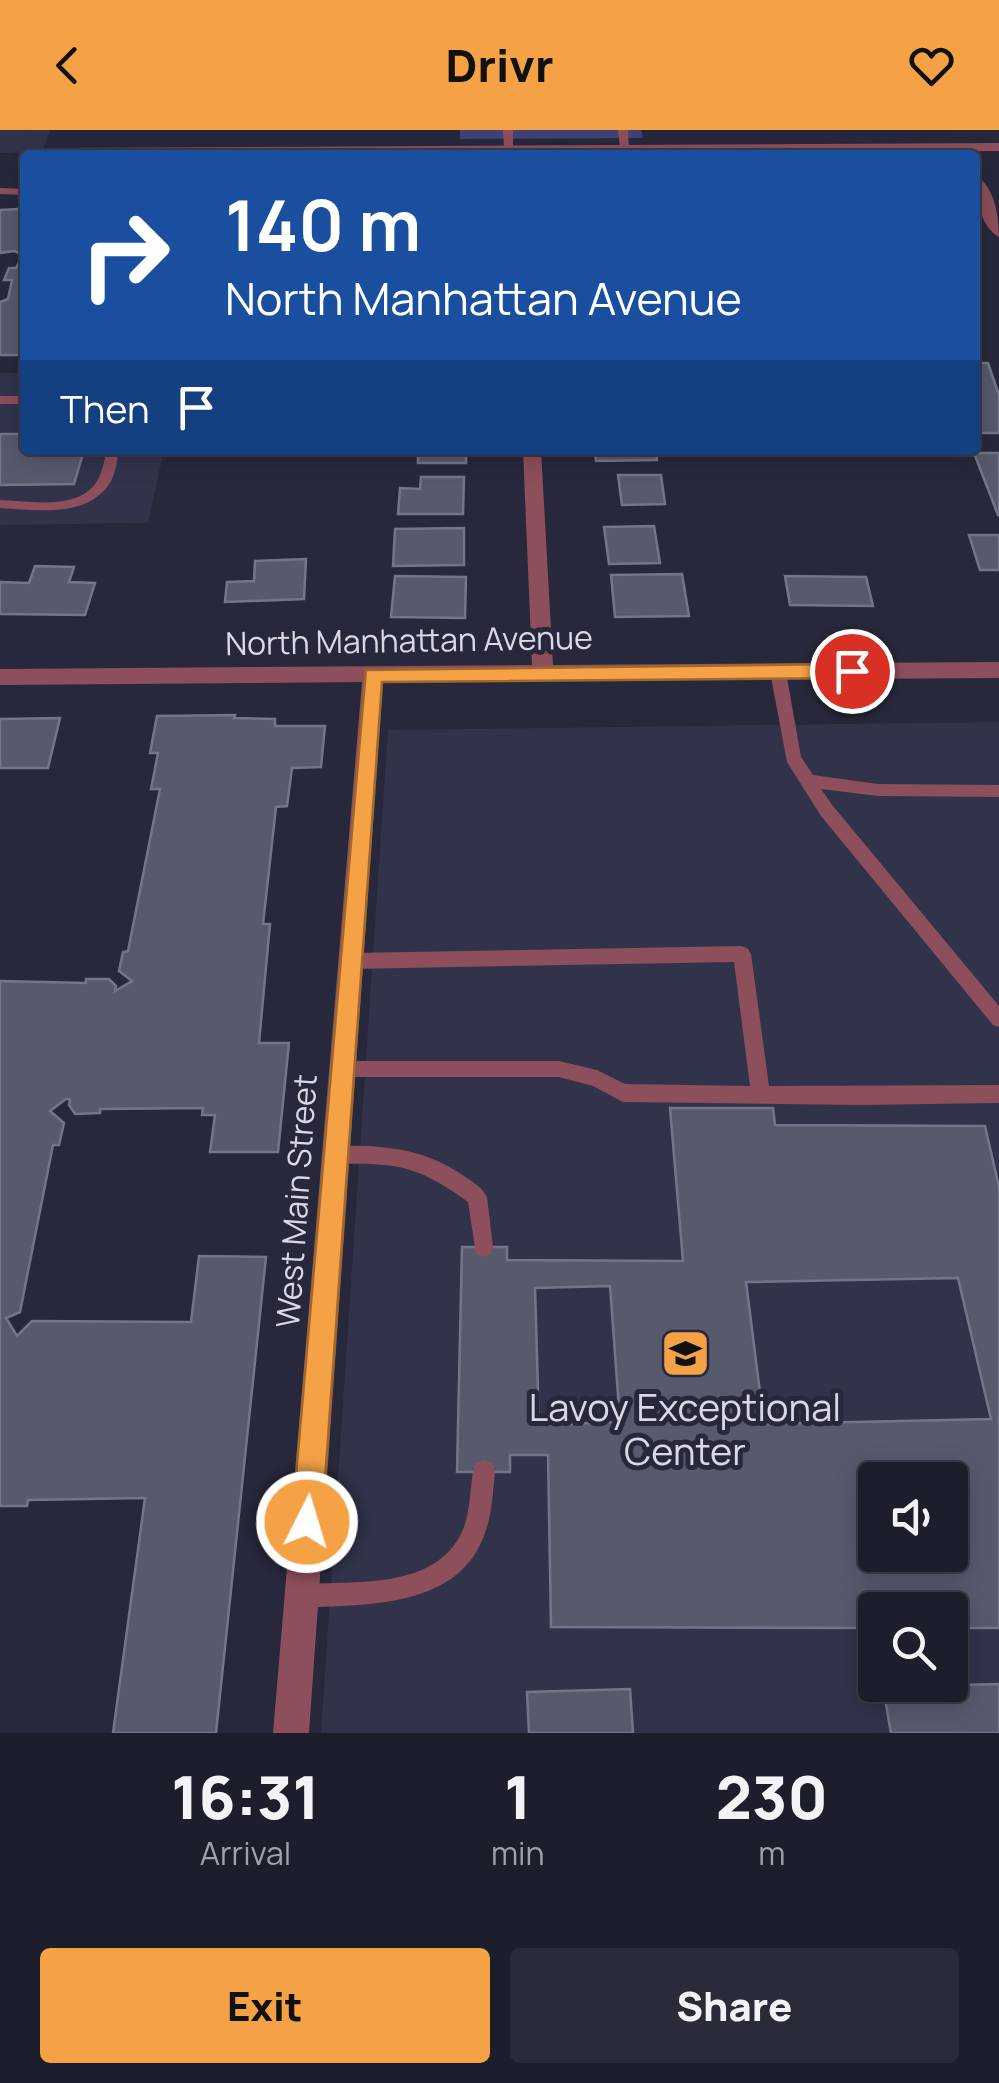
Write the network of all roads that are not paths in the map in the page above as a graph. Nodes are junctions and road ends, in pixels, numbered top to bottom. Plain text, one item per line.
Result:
1 (294, 130) edge
2 (508, 130) edge
3 (623, 130) edge
4 (999, 146) edge
5 (291, 148) junction
6 (625, 148) junction
7 (172, 150) edge
8 (515, 150) edge
9 (850, 150) edge
10 (969, 150) edge
11 (980, 191) edge
12 (999, 232) edge
13 (111, 455) edge
14 (532, 455) edge
15 (0, 504) edge
16 (999, 670) edge
17 (543, 672) junction
18 (778, 672) junction
19 (373, 675) junction
20 (0, 677) edge
21 (808, 782) junction
22 (999, 790) edge
23 (350, 961) junction
24 (999, 1019) edge
25 (342, 1069) junction
26 (761, 1094) junction
27 (999, 1094) edge
28 (335, 1155) junction
29 (483, 1247) dead end
30 (484, 1471) dead end
31 (302, 1596) junction
32 (291, 1733) edge

1 - 5 street
2 - 8 lane
3 - 6 lane
4 - 10 street
5 - 7 street
5 - 8 street
6 - 8 street
6 - 9 street
11 - 12 street
13 - 15 lane
14 - 17 street
16 - 18 street, North Manhattan Avenue
17 - 18 street, North Manhattan Avenue
17 - 19 street, North Manhattan Avenue
18 - 21 lane
19 - 20 street, North Manhattan Avenue
19 - 23 street, West Main Street
21 - 22 lane
21 - 24 lane
23 - 25 street, West Main Street
23 - 26 lane
25 - 26 lane
25 - 28 street, West Main Street
26 - 27 lane
28 - 29 lane
28 - 31 street, West Main Street
30 - 31 lane
31 - 32 street, West Main Street

